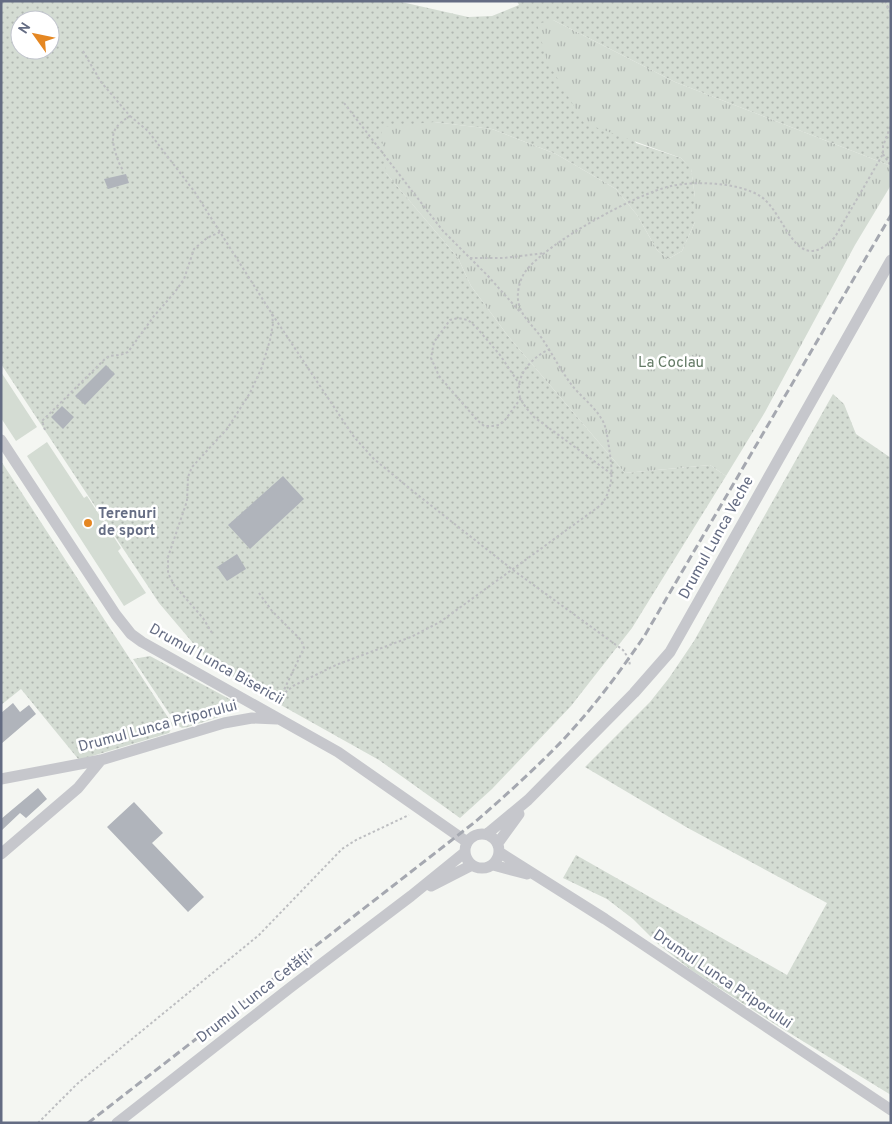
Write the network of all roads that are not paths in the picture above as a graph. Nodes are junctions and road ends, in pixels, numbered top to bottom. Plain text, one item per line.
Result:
1 (891, 260) edge
2 (1, 440) edge
3 (281, 719) junction
4 (100, 760) junction
5 (1, 779) edge
6 (528, 800) junction
7 (487, 834) junction
8 (466, 847) junction
9 (498, 848) junction
10 (1, 854) edge
11 (472, 865) junction
12 (492, 865) junction
13 (536, 876) junction
14 (411, 896) junction
15 (891, 1110) edge
16 (117, 1123) edge

1 - 6 street, Drumul Lunca Veche
2 - 3 street, Drumul Lunca Bisericii
3 - 4 street, Drumul Lunca Priporului
3 - 8 street, Drumul Lunca Priporului
4 - 5 street, Drumul Lunca Priporului
4 - 10 street
6 - 7 street, Drumul Lunca Veche
6 - 9 street, Drumul Lunca Veche
7 - 8 street
7 - 9 street
8 - 11 street
8 - 14 street, Drumul Lunca Cetății
9 - 12 street
9 - 13 street, Drumul Lunca Priporului
11 - 12 street
11 - 14 street, Drumul Lunca Cetății
12 - 13 street, Drumul Lunca Priporului
13 - 15 street, Drumul Lunca Priporului
14 - 16 street, Drumul Lunca Cetății

